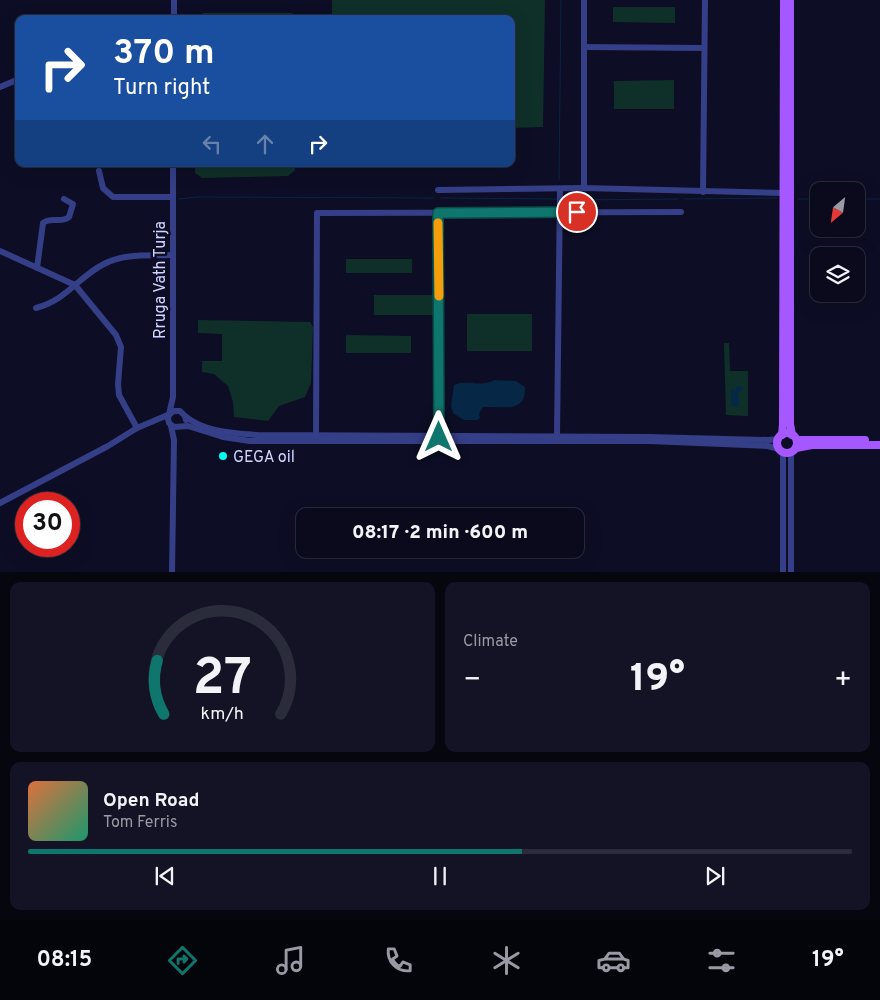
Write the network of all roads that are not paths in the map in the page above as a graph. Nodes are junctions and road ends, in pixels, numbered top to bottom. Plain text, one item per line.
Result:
1 (174, 0) edge
2 (584, 0) edge
3 (705, 0) edge
4 (784, 0) edge
5 (790, 0) edge
6 (174, 15) edge
7 (584, 47) junction
8 (704, 48) junction
9 (15, 81) edge
10 (0, 87) edge
11 (173, 167) edge
12 (99, 171) dead end
13 (584, 188) junction
14 (560, 189) junction
15 (438, 190) dead end
16 (703, 192) junction
17 (784, 193) junction
18 (173, 197) junction
19 (64, 199) dead end
20 (560, 212) junction
21 (681, 212) dead end
22 (438, 213) junction
23 (0, 251) edge
24 (172, 255) junction
25 (37, 268) junction
26 (74, 285) junction
27 (36, 308) dead end
28 (173, 397) junction
29 (183, 413) junction
30 (170, 414) junction
31 (154, 420) junction
32 (170, 425) junction
33 (182, 427) junction
34 (137, 428) junction
35 (556, 436) junction
36 (316, 437) junction
37 (439, 437) junction
38 (780, 437) junction
39 (174, 440) junction
40 (880, 440) edge
41 (880, 444) edge
42 (790, 446) junction
43 (0, 503) edge
44 (172, 572) edge
45 (783, 572) edge
46 (791, 572) edge

1 - 6 street
2 - 7 street
3 - 8 street
4 - 17 main road
5 - 42 main road
7 - 8 street
7 - 13 street
8 - 16 street
9 - 10 street
11 - 18 street, Rruga Vath Turja
12 - 18 street
13 - 14 street
13 - 16 street
14 - 15 street
14 - 20 street
16 - 17 street
17 - 38 main road
18 - 24 street, Rruga Vath Turja
19 - 25 street
20 - 21 street
20 - 22 street
20 - 35 street
22 - 36 street
22 - 37 street
23 - 25 street
24 - 26 street
24 - 28 street, Rruga Vath Turja
25 - 26 street
26 - 27 street
26 - 34 street
28 - 29 street, Rruga Vath Turja
28 - 30 street, Rruga Vath Turja
29 - 30 street
29 - 33 street, Rruga Vath Turja
29 - 36 street
30 - 31 street
30 - 32 street, Rruga Vath Turja
31 - 32 street
31 - 34 street
32 - 33 street
32 - 39 street, Rruga Vath Turja
33 - 39 street, Rruga Vath Turja
33 - 42 street
34 - 43 street
35 - 37 street
35 - 38 street
36 - 37 street
38 - 42 main road
38 - 42 main road
39 - 44 street, Rruga Vath Turja
40 - 42 main road
41 - 42 main road
42 - 45 street
42 - 46 street

